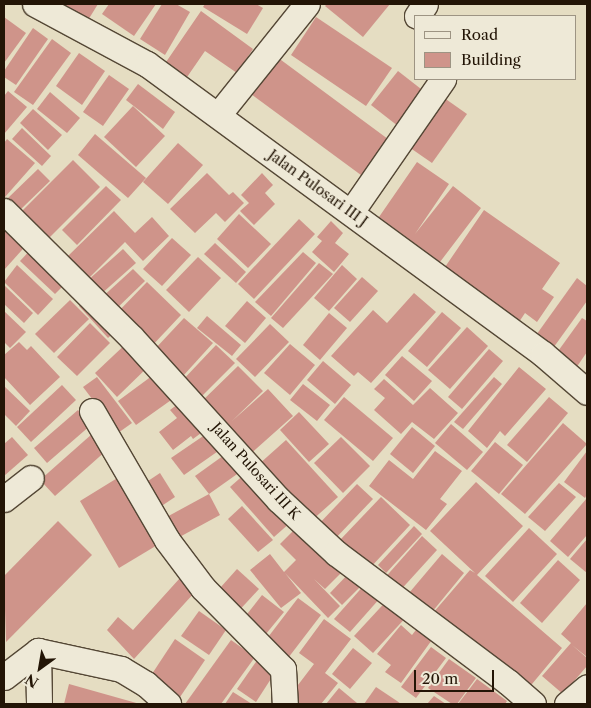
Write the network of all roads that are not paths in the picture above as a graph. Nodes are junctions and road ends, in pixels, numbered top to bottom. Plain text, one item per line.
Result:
1 (35, 4) edge
2 (307, 4) edge
3 (425, 4) edge
4 (418, 15) edge
5 (442, 80) edge
6 (218, 115) junction
7 (4, 211) edge
8 (351, 212) junction
9 (587, 392) edge
10 (92, 412) dead end
11 (31, 478) dead end
12 (4, 499) edge
13 (38, 651) junction
14 (4, 677) edge
15 (587, 687) edge
16 (39, 704) edge
17 (168, 704) edge
18 (285, 704) edge
19 (533, 704) edge
20 (567, 704) edge

1 - 6 street, Jalan Pulosari III J
2 - 6 street
3 - 4 street
5 - 8 street
6 - 8 street, Jalan Pulosari III J
7 - 19 street, Jalan Pulosari III K
8 - 9 street, Jalan Pulosari III J
10 - 18 street
11 - 12 street
13 - 14 street
13 - 16 street
13 - 17 street
15 - 20 street

